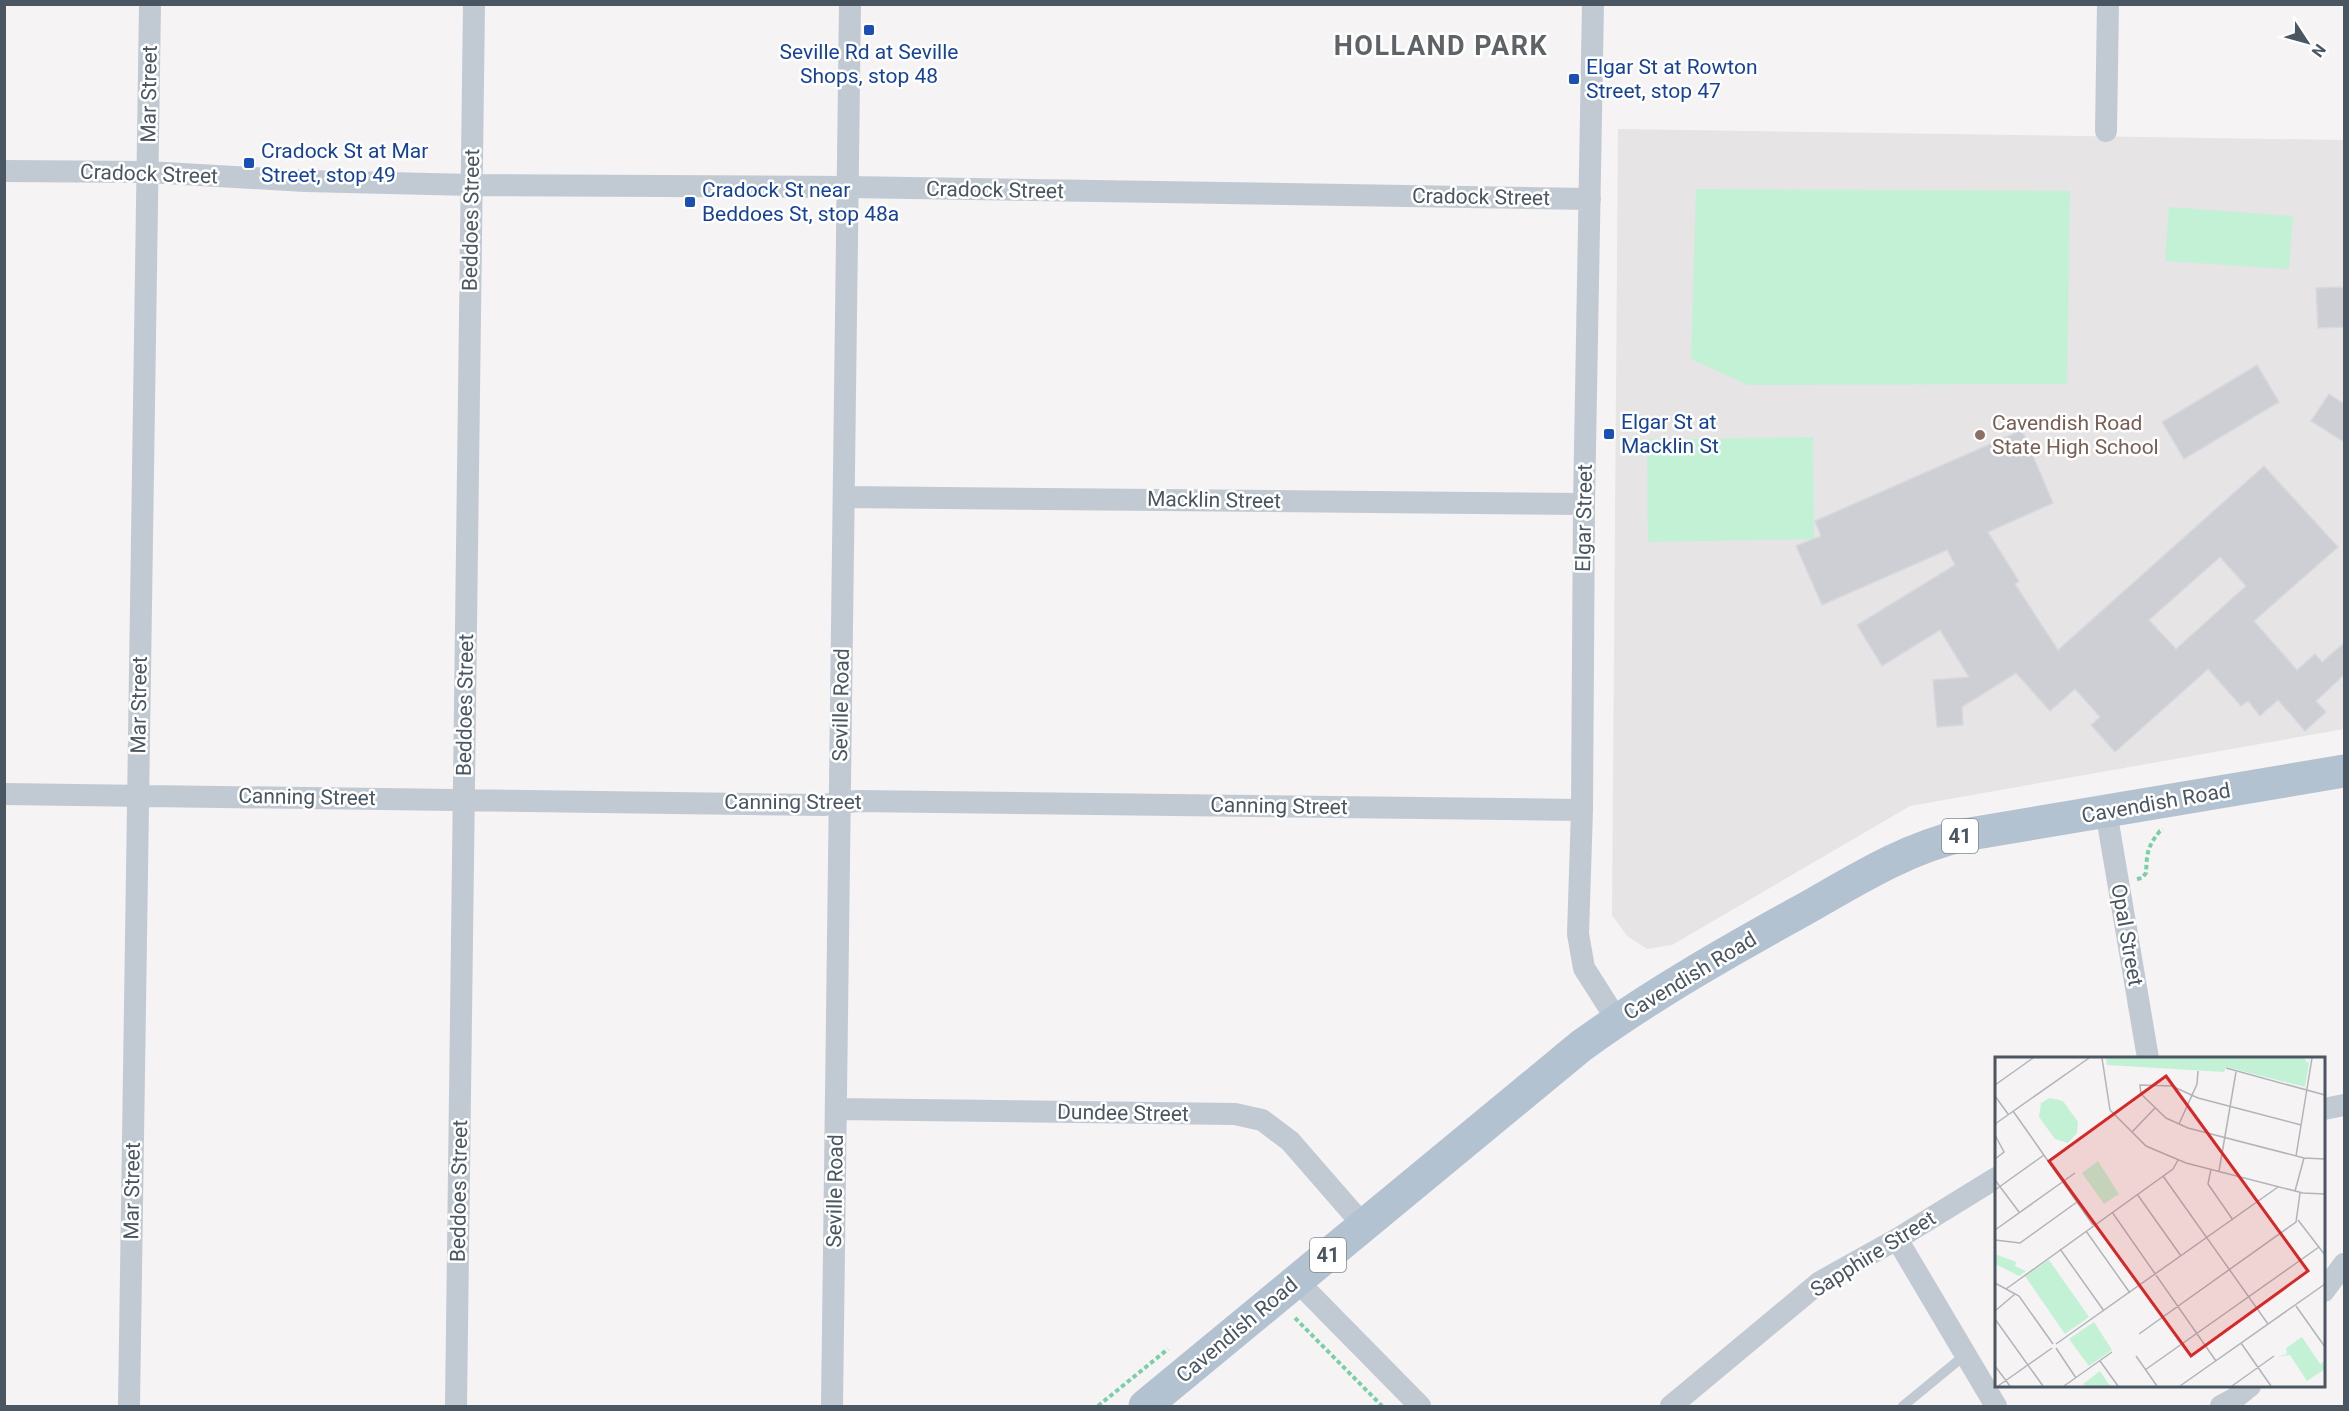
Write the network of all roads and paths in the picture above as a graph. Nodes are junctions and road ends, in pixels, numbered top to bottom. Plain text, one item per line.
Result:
1 (150, 4) edge
2 (474, 4) edge
3 (850, 4) edge
4 (1593, 4) edge
5 (2108, 4) edge
6 (2106, 131) dead end
7 (4, 171) edge
8 (148, 172) junction
9 (472, 184) junction
10 (848, 187) junction
11 (1590, 199) junction
12 (844, 497) junction
13 (1584, 504) junction
14 (2344, 771) edge
15 (4, 794) edge
16 (138, 795) junction
17 (464, 799) junction
18 (839, 802) junction
19 (1582, 810) junction
20 (2106, 812) junction
21 (2171, 829) dead end
22 (2118, 883) junction
23 (1617, 1020) junction
24 (2148, 1057) edge
25 (2344, 1105) edge
26 (837, 1109) junction
27 (2325, 1109) edge
28 (1995, 1179) edge
29 (1364, 1226) junction
30 (1897, 1239) junction
31 (2344, 1263) edge
32 (1297, 1281) junction
33 (2325, 1290) edge
34 (1287, 1325) dead end
35 (1965, 1355) junction
36 (2249, 1387) edge
37 (129, 1407) edge
38 (456, 1407) edge
39 (832, 1407) edge
40 (1145, 1407) edge
41 (1382, 1407) edge
42 (1420, 1407) edge
43 (1671, 1407) edge
44 (1903, 1407) edge
45 (1996, 1407) edge
46 (2221, 1407) edge

1 - 8 street, Mar Street
2 - 9 street, Beddoes Street
3 - 10 street, Seville Road
4 - 11 street, Elgar Street
5 - 6 street
7 - 8 street, Cradock Street
8 - 9 street, Cradock Street
8 - 16 street, Mar Street
9 - 10 street, Cradock Street
9 - 17 street, Beddoes Street
10 - 11 street, Cradock Street
10 - 12 street, Seville Road
11 - 13 street, Elgar Street
12 - 13 street, Macklin Street
12 - 18 street, Seville Road
13 - 19 street, Elgar Street
14 - 20 main road, Cavendish Road / 41
15 - 16 street, Canning Street
16 - 17 street, Canning Street
16 - 37 street, Mar Street
17 - 18 street, Canning Street
17 - 38 street, Beddoes Street
18 - 19 street, Canning Street
18 - 26 street, Seville Road
19 - 23 street, Elgar Street
20 - 22 street, Opal Street
20 - 23 main road, Cavendish Road / 41
21 - 22 path
22 - 24 street, Opal Street
23 - 29 main road, Cavendish Road / 41
25 - 27 street
26 - 29 street, Dundee Street
26 - 39 street, Seville Road
28 - 30 street, Sapphire Street
29 - 32 main road, Cavendish Road / 41
30 - 35 street
30 - 43 street, Sapphire Street
31 - 33 street
32 - 40 main road, Cavendish Road / 41
32 - 42 street
34 - 41 path
35 - 44 lane
35 - 45 street
36 - 46 street

